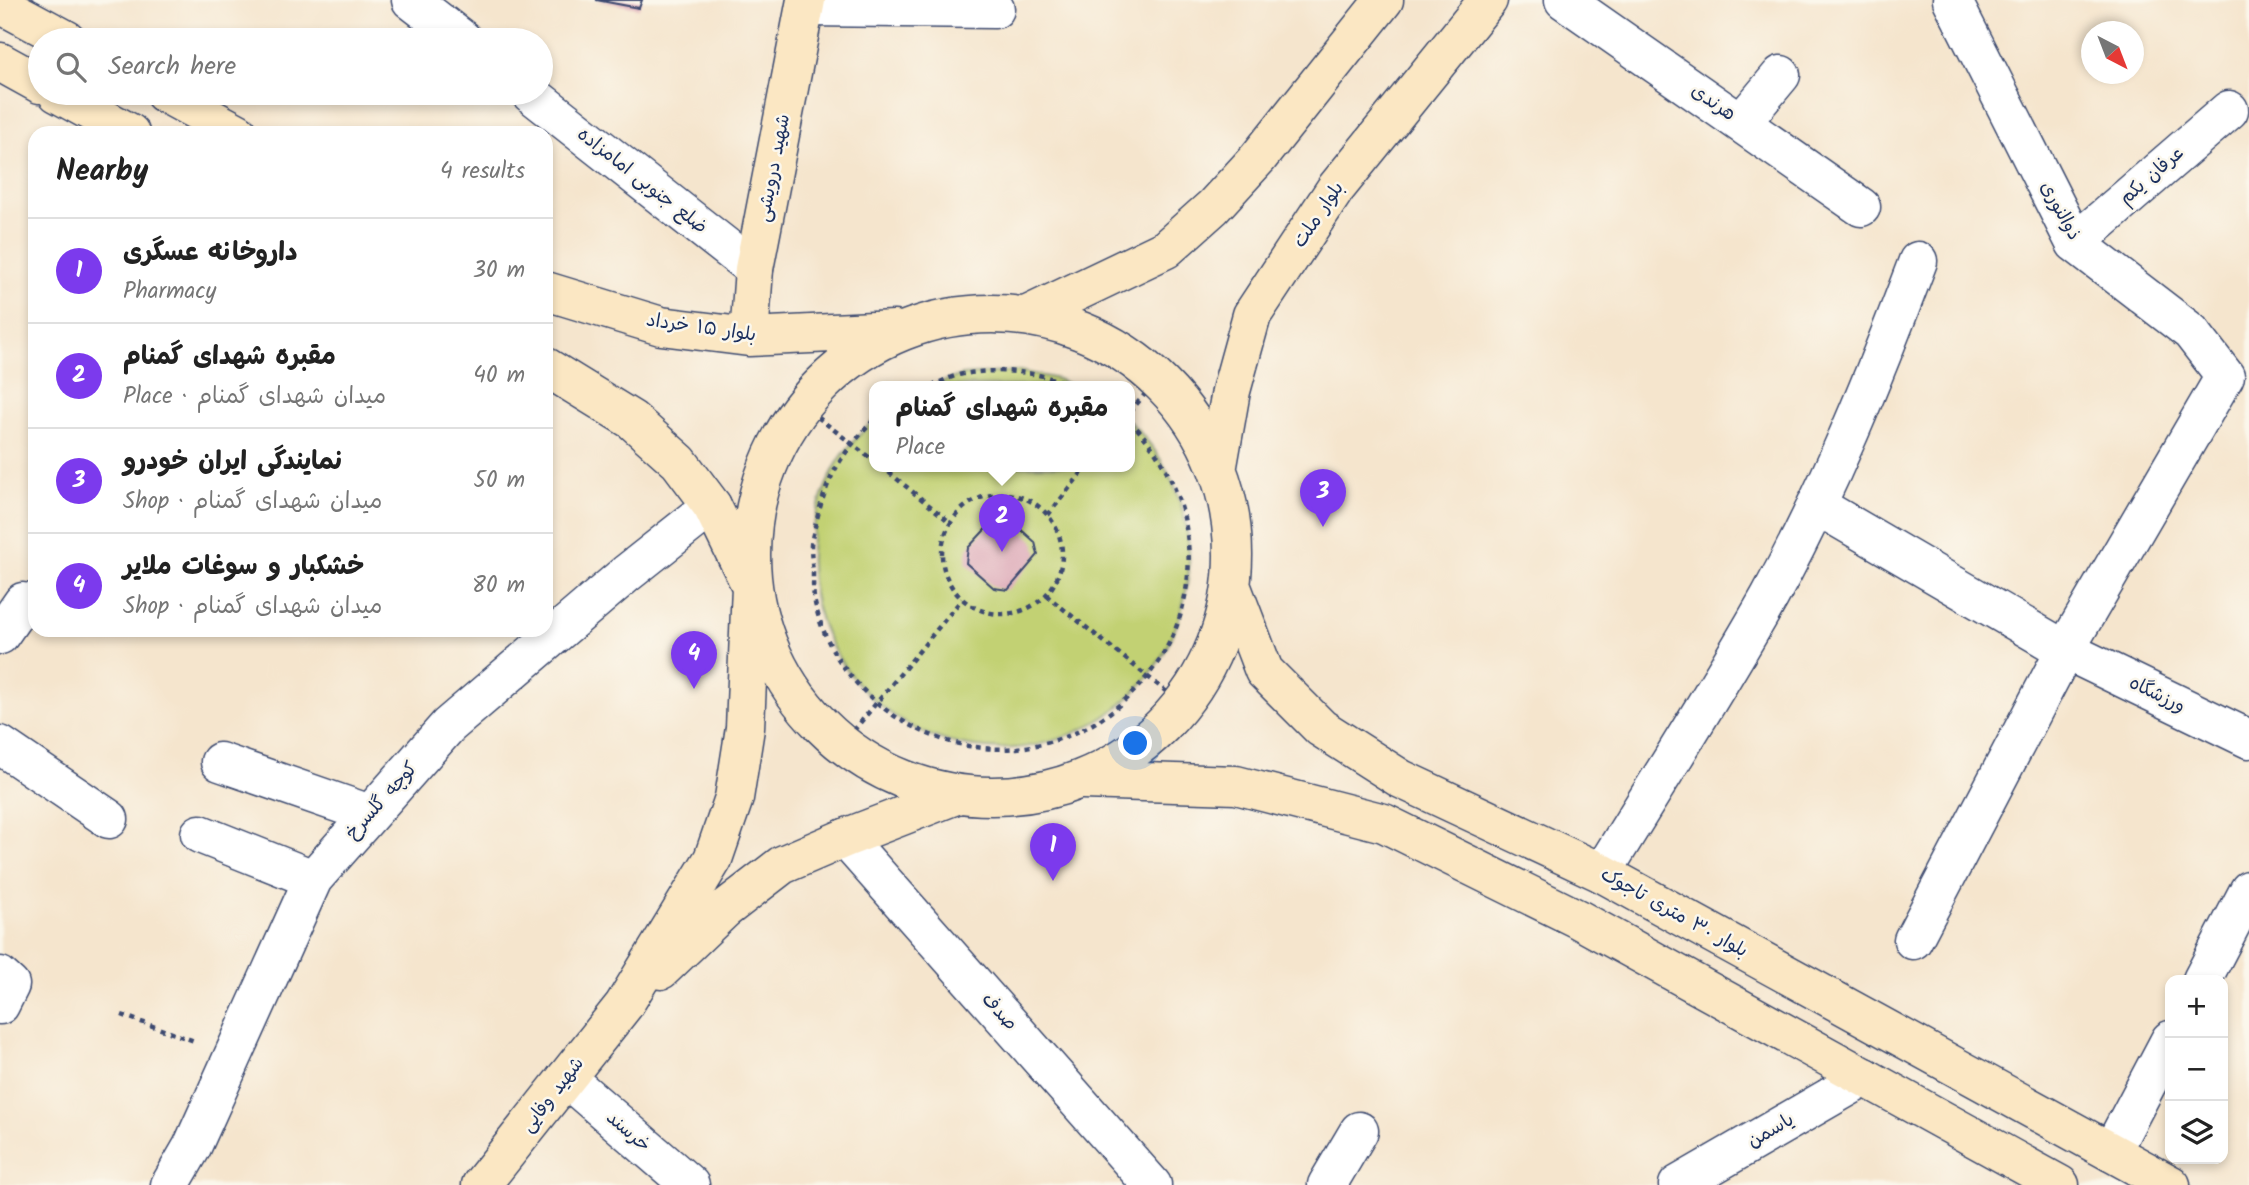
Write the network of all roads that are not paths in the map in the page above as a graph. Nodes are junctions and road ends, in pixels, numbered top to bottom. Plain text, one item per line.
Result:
1 (1384, 0) edge
2 (1488, 0) edge
3 (1564, 0) edge
4 (1952, 0) edge
5 (0, 4) edge
6 (806, 4) edge
7 (427, 5) edge
8 (995, 9) dead end
9 (45, 28) edge
10 (451, 28) edge
11 (0, 62) edge
12 (1782, 75) dead end
13 (28, 77) edge
14 (79, 105) edge
15 (186, 105) edge
16 (545, 105) edge
17 (2229, 110) dead end
18 (1741, 123) junction
19 (117, 126) edge
20 (225, 126) edge
21 (1861, 207) dead end
22 (2075, 243) junction
23 (1918, 261) dead end
24 (754, 269) junction
25 (553, 292) edge
26 (1028, 315) junction
27 (903, 330) junction
28 (749, 337) junction
29 (553, 371) edge
30 (1218, 465) junction
31 (1816, 505) junction
32 (712, 506) junction
33 (751, 586) junction
34 (1233, 590) junction
35 (23, 602) dead end
36 (0, 635) edge
37 (553, 636) edge
38 (552, 637) edge
39 (2065, 650) junction
40 (2249, 739) edge
41 (0, 746) edge
42 (220, 762) dead end
43 (1081, 780) junction
44 (956, 795) junction
45 (370, 814) junction
46 (109, 819) dead end
47 (200, 834) dead end
48 (845, 838) junction
49 (1602, 873) junction
50 (313, 879) junction
51 (2249, 890) edge
52 (1913, 940) dead end
53 (2205, 975) edge
54 (0, 976) edge
55 (0, 1005) edge
56 (624, 1005) junction
57 (2165, 1049) edge
58 (1865, 1077) junction
59 (566, 1078) junction
60 (1359, 1131) dead end
61 (2111, 1152) junction
62 (170, 1185) edge
63 (481, 1185) edge
64 (690, 1185) edge
65 (1152, 1185) edge
66 (1326, 1185) edge
67 (1678, 1185) edge
68 (2060, 1185) edge
69 (2171, 1185) edge

1 - 26 main road
2 - 30 main road, بلوار ملت
3 - 18 street, هرندی
4 - 22 street, ذوالنوری
5 - 9 main road
6 - 8 street
6 - 24 main road, شهید درویشی
7 - 10 street
11 - 13 main road
12 - 18 street
14 - 19 main road
15 - 20 main road
16 - 24 street, ضلع جنوبی امامزاده
17 - 22 street, عرفان یکم
18 - 21 street, هرندی
22 - 39 street, ذوالنوری
23 - 31 street
24 - 28 main road, شهید درویشی
25 - 28 main road, بلوار ۱۵ خرداد
26 - 27 main road
26 - 30 main road
27 - 28 main road, بلوار ۱۵ خرداد
27 - 33 main road
29 - 32 main road
30 - 34 main road
31 - 39 street, ورزشگاه
31 - 49 street
32 - 33 main road
32 - 37 street, کوچه گلسرخ
33 - 44 main road
33 - 56 main road
34 - 43 main road
34 - 49 main road, بلوار ۳۰ متری تاجوک
35 - 36 street
38 - 45 street, کوچه گلسرخ
39 - 40 street, ورزشگاه
39 - 52 street
41 - 46 street
42 - 45 street
43 - 44 main road
43 - 58 main road
44 - 48 main road
45 - 50 street, کوچه گلسرخ
47 - 50 street
48 - 56 main road
48 - 65 street, صدف
49 - 61 main road, بلوار ۳۰ متری تاجوک
50 - 62 street, کوچه گلسرخ
51 - 53 street
54 - 55 street
56 - 59 main road, شهید وفایی
57 - 61 street
58 - 67 street, یاسمن
58 - 68 main road
59 - 63 main road, شهید وفایی
59 - 64 street, خرسند
60 - 66 street
61 - 69 main road, بلوار ۳۰ متری تاجوک

